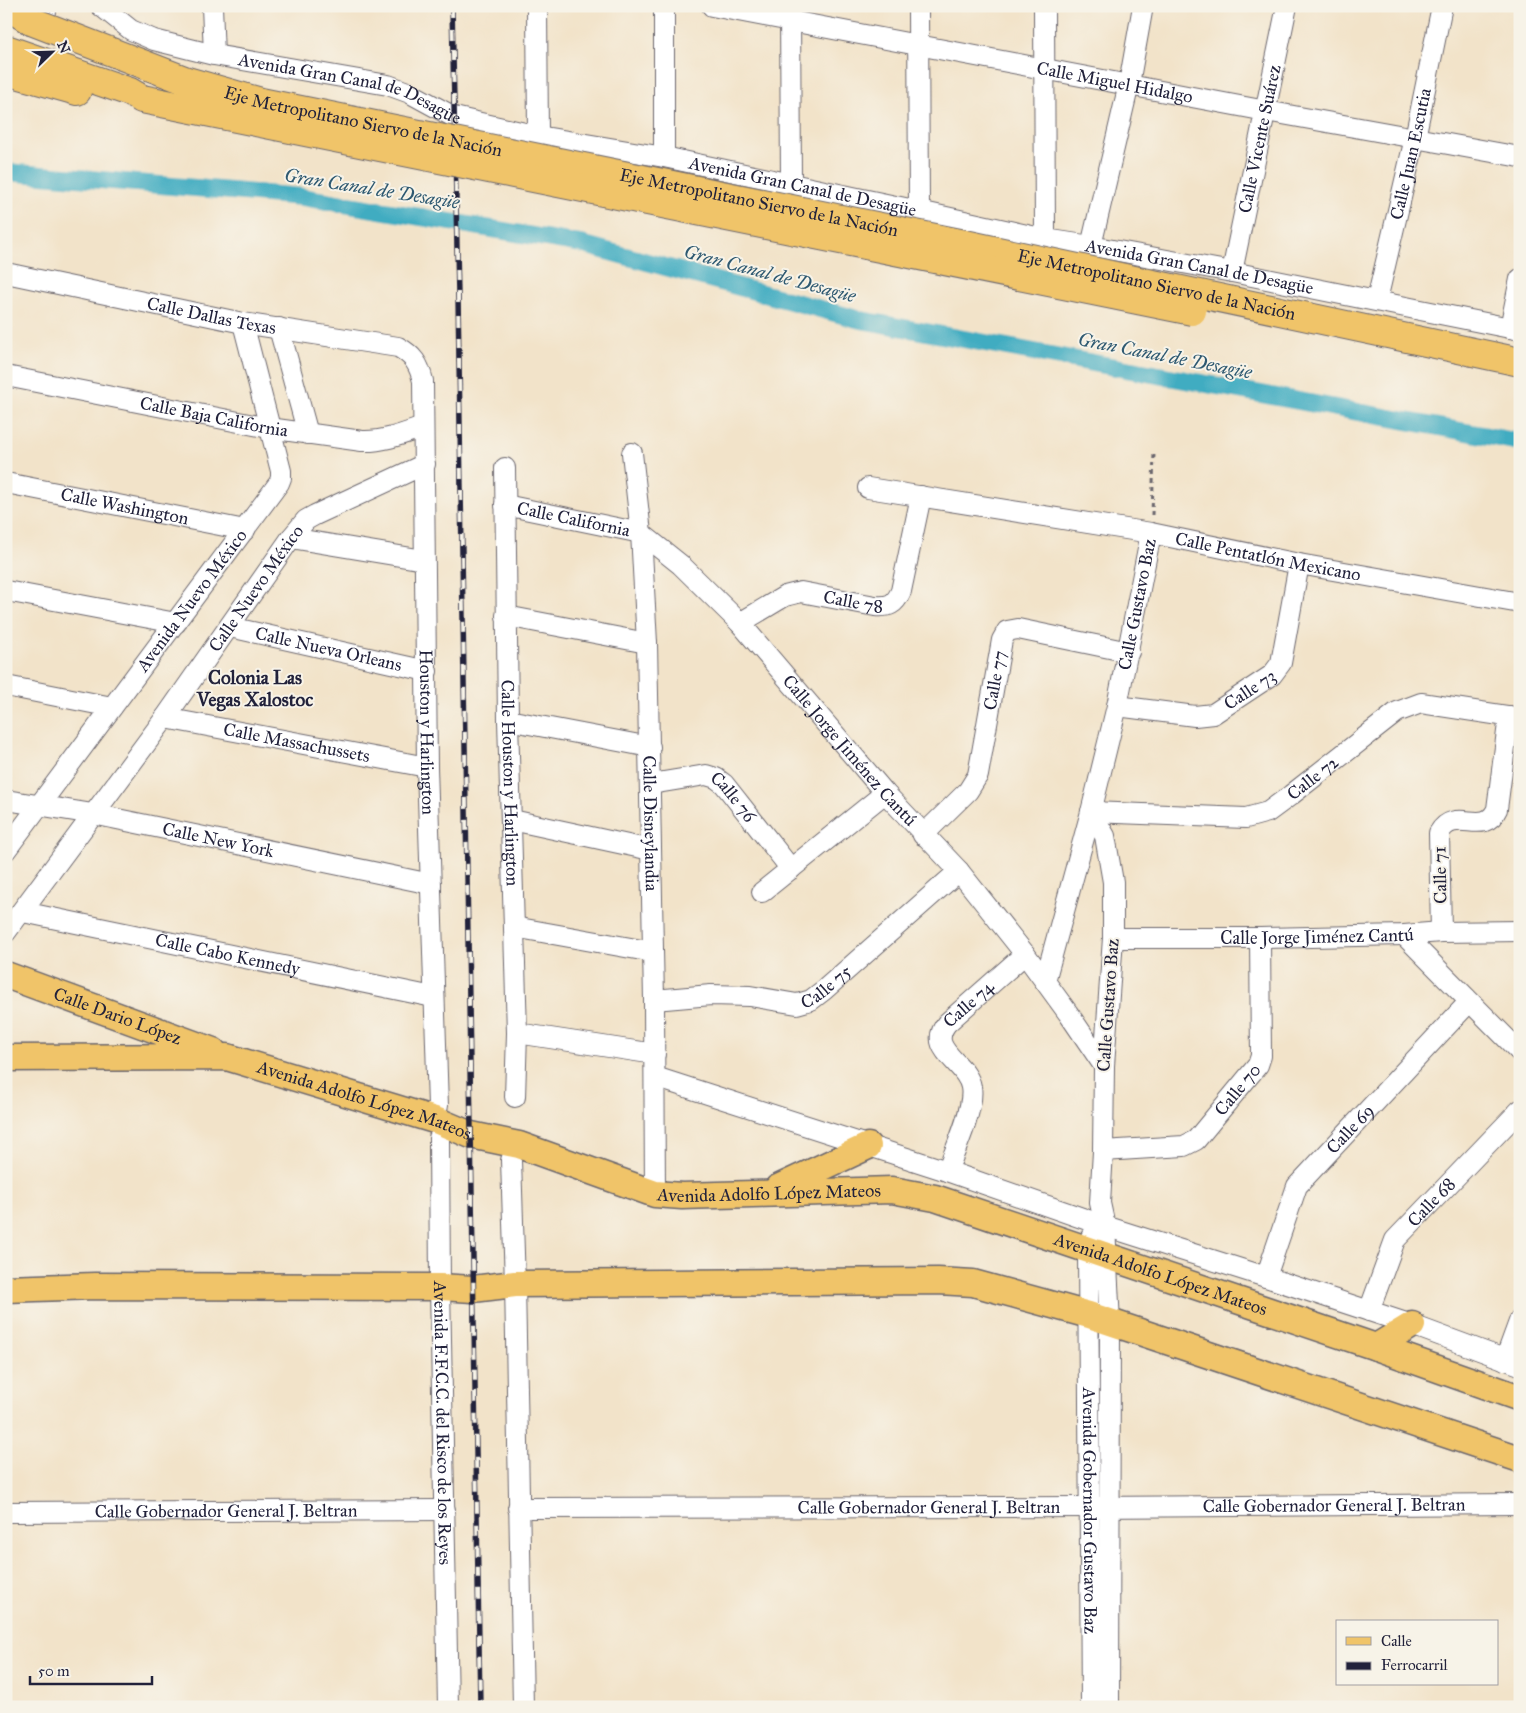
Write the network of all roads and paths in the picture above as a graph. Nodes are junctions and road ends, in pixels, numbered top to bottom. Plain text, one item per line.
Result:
1 (7, 6) edge
2 (101, 6) edge
3 (212, 6) edge
4 (537, 6) edge
5 (664, 6) edge
6 (712, 6) edge
7 (918, 6) edge
8 (1044, 6) edge
9 (1143, 6) edge
10 (1287, 6) edge
11 (1442, 6) edge
12 (30, 13) edge
13 (790, 14) edge
14 (918, 46) junction
15 (6, 49) edge
16 (214, 55) junction
17 (6, 70) edge
18 (1044, 70) junction
19 (1130, 84) junction
20 (142, 99) junction
21 (1266, 111) junction
22 (538, 136) junction
23 (1415, 138) junction
24 (1520, 156) edge
25 (664, 157) junction
26 (791, 185) junction
27 (919, 211) junction
28 (1045, 239) junction
29 (1091, 246) junction
30 (1232, 272) junction
31 (6, 273) edge
32 (1520, 279) edge
33 (1377, 300) junction
34 (243, 323) junction
35 (279, 328) junction
36 (1515, 329) edge
37 (415, 359) joint
38 (1520, 362) edge
39 (6, 376) edge
40 (1520, 380) edge
41 (424, 427) junction
42 (269, 428) junction
43 (308, 434) junction
44 (632, 453) dead end
45 (1154, 453) dead end
46 (425, 464) junction
47 (505, 468) dead end
48 (6, 482) edge
49 (868, 488) dead end
50 (920, 496) junction
51 (505, 505) junction
52 (245, 530) junction
53 (641, 533) junction
54 (1151, 534) junction
55 (291, 538) junction
56 (424, 560) junction
57 (1299, 564) junction
58 (6, 591) edge
59 (1520, 603) edge
60 (506, 616) junction
61 (176, 623) junction
62 (740, 623) junction
63 (230, 627) junction
64 (647, 643) junction
65 (1129, 652) junction
66 (427, 671) junction
67 (6, 686) edge
68 (1117, 706) junction
69 (112, 707) junction
70 (1514, 717) edge
71 (165, 718) junction
72 (508, 720) junction
73 (650, 747) junction
74 (427, 767) junction
75 (651, 784) junction
76 (885, 793) junction
77 (6, 800) edge
78 (38, 806) junction
79 (1091, 812) junction
80 (93, 814) junction
81 (512, 820) junction
82 (923, 835) junction
83 (6, 850) edge
84 (651, 850) junction
85 (790, 869) junction
86 (959, 871) junction
87 (431, 884) junction
88 (762, 892) dead end
89 (23, 912) junction
90 (514, 927) junction
91 (1520, 931) edge
92 (6, 932) edge
93 (1441, 932) junction
94 (1404, 935) junction
95 (1113, 938) junction
96 (1260, 938) junction
97 (653, 952) junction
98 (1025, 954) junction
99 (6, 975) edge
100 (1045, 981) junction
101 (434, 997) junction
102 (654, 1000) junction
103 (1469, 1002) junction
104 (516, 1033) junction
105 (1520, 1052) edge
106 (655, 1054) junction
107 (227, 1057) junction
108 (6, 1058) edge
109 (1104, 1066) junction
110 (655, 1076) junction
111 (515, 1098) dead end
112 (438, 1106) dead end
113 (1520, 1110) edge
114 (439, 1138) dead end
115 (868, 1146) junction
116 (1103, 1151) junction
117 (511, 1160) dead end
118 (948, 1171) junction
119 (768, 1192) junction
120 (655, 1194) junction
121 (1014, 1194) junction
122 (1004, 1222) junction
123 (1099, 1225) junction
124 (1098, 1253) junction
125 (1266, 1277) junction
126 (515, 1284) junction
127 (440, 1287) junction
128 (6, 1289) edge
129 (1369, 1311) junction
130 (1099, 1319) junction
131 (1520, 1319) edge
132 (1412, 1325) junction
133 (1376, 1347) junction
134 (1512, 1362) edge
135 (1520, 1398) edge
136 (1520, 1459) edge
137 (1520, 1504) edge
138 (1109, 1506) junction
139 (1088, 1507) junction
140 (518, 1508) junction
141 (444, 1510) junction
142 (6, 1512) edge
143 (448, 1707) edge
144 (522, 1707) edge
145 (1091, 1707) edge
146 (1109, 1707) edge

1 - 12 highway, Eje Metropolitano Siervo de la Nación
2 - 16 street, Avenida Gran Canal de Desagüe
3 - 16 street
4 - 22 street
5 - 25 street
6 - 13 street, Calle Miguel Hidalgo
7 - 14 street
8 - 18 street
9 - 19 street
10 - 21 street, Calle Vicente Suárez
11 - 23 street, Calle Juan Escutia
12 - 38 highway, Eje Metropolitano Siervo de la Nación, bridge
13 - 14 street, Calle Miguel Hidalgo
13 - 26 street
14 - 18 street, Calle Miguel Hidalgo
14 - 27 street
15 - 20 highway
16 - 22 street, Avenida Gran Canal de Desagüe
17 - 20 highway
18 - 19 street, Calle Miguel Hidalgo
18 - 28 street
19 - 21 street, Calle Miguel Hidalgo
19 - 29 street
20 - 40 highway, Eje Metropolitano Siervo de la Nación, bridge
21 - 23 street, Calle Miguel Hidalgo
21 - 30 street, Calle Vicente Suárez
22 - 25 street, Avenida Gran Canal de Desagüe
23 - 24 street, Calle Miguel Hidalgo
23 - 33 street, Calle Juan Escutia
25 - 26 street, Avenida Gran Canal de Desagüe
26 - 27 street, Avenida Gran Canal de Desagüe
27 - 28 street, Avenida Gran Canal de Desagüe
28 - 29 street, Avenida Gran Canal de Desagüe
29 - 30 street, Avenida Gran Canal de Desagüe
30 - 33 street, Avenida Gran Canal de Desagüe
31 - 34 street, Calle Dallas Texas
32 - 36 street
33 - 36 street, Avenida Gran Canal de Desagüe
34 - 35 street, Calle Dallas Texas
34 - 42 street, Avenida Nuevo México
35 - 37 street, Calle Dallas Texas
35 - 43 street
37 - 41 street, Houston y Harlington
39 - 42 street, Calle Baja California
41 - 43 street, Calle Baja California
41 - 46 street, Houston y Harlington
42 - 43 street, Calle Baja California
42 - 52 street, Avenida Nuevo México
44 - 53 street, Calle Disneylandia
45 - 54 path, Calle Gustavo Baz
46 - 55 street, Calle Nuevo México
46 - 56 street, Houston y Harlington
47 - 51 street, Calle Houston y Harlington
48 - 52 street, Calle Washington
49 - 50 street, Calle Pentatlón Mexicano
50 - 54 street, Calle Pentatlón Mexicano
50 - 62 street, Calle 78
51 - 53 street, Calle California
51 - 60 street, Calle Houston y Harlington
52 - 61 street, Avenida Nuevo México
53 - 62 street, Calle Jorge Jiménez Cantú
53 - 64 street, Calle Disneylandia
54 - 57 street, Calle Pentatlón Mexicano
54 - 65 street, Calle Gustavo Baz
55 - 56 street
55 - 63 street, Calle Nuevo México
56 - 66 street, Houston y Harlington
57 - 59 street, Calle Pentatlón Mexicano
57 - 68 street, Calle 73
58 - 61 street
60 - 64 street
60 - 72 street, Calle Houston y Harlington
61 - 69 street, Avenida Nuevo México
62 - 76 street, Calle Jorge Jiménez Cantú
63 - 66 street, Calle Nueva Orleans
63 - 71 street, Calle Nuevo México
64 - 73 street, Calle Disneylandia
65 - 68 street, Calle Gustavo Baz
65 - 82 street, Calle 77
66 - 74 street, Houston y Harlington
67 - 69 street
68 - 79 street, Calle Gustavo Baz
69 - 78 street, Avenida Nuevo México
70 - 79 street, Calle 72
70 - 93 street, Calle 71
71 - 74 street, Calle Massachussets
71 - 80 street, Calle Nuevo México
72 - 73 street
72 - 81 street, Calle Houston y Harlington
73 - 75 street, Calle Disneylandia
74 - 87 street, Houston y Harlington
75 - 84 street, Calle Disneylandia
75 - 85 street, Calle 76
76 - 82 street, Calle Jorge Jiménez Cantú
76 - 85 street
77 - 78 street, Calle New York
78 - 80 street, Calle New York
78 - 83 street, Avenida Nuevo México
79 - 95 street, Calle Gustavo Baz
79 - 100 street, Calle Gustavo Baz
80 - 87 street, Calle New York
80 - 89 street, Calle Nuevo México
81 - 84 street
81 - 90 street, Calle Houston y Harlington
82 - 86 street, Calle Jorge Jiménez Cantú
84 - 97 street, Calle Disneylandia
85 - 88 street
86 - 98 street, Calle Jorge Jiménez Cantú
86 - 102 street, Calle 75
87 - 101 street, Houston y Harlington
89 - 92 street, Calle Nuevo México
89 - 101 street, Calle Cabo Kennedy
90 - 97 street
90 - 104 street, Calle Houston y Harlington
91 - 93 street, Calle Jorge Jiménez Cantú
93 - 94 street, Calle Jorge Jiménez Cantú
94 - 96 street, Calle Jorge Jiménez Cantú
94 - 103 street
95 - 96 street, Calle Jorge Jiménez Cantú
95 - 109 street, Calle Gustavo Baz
96 - 116 street, Calle 70
97 - 102 street, Calle Disneylandia
98 - 100 street, Calle Jorge Jiménez Cantú
98 - 118 street, Calle 74
99 - 107 main road, Calle Dario López
100 - 109 street, Calle Jorge Jiménez Cantú
101 - 112 street, Houston y Harlington
102 - 106 street, Calle Disneylandia
103 - 105 street
103 - 125 street, Calle 69
104 - 106 street
104 - 111 street, Calle Houston y Harlington
106 - 110 street, Calle Disneylandia
107 - 108 main road, Avenida Adolfo López Mateos
107 - 120 main road, Avenida Adolfo López Mateos
109 - 116 street, Calle Gustavo Baz
110 - 115 street
110 - 120 street, Calle Disneylandia
113 - 129 street, Calle 68
114 - 127 street, Avenida F.F.C.C. del Risco de los Reyes
115 - 118 street
115 - 119 main road
116 - 123 street, Calle Gustavo Baz
117 - 126 street
118 - 121 street
119 - 120 main road, Avenida Adolfo López Mateos
119 - 122 main road, Avenida Adolfo López Mateos
121 - 122 street
121 - 123 street
122 - 124 main road, Avenida Adolfo López Mateos
123 - 124 street, Calle Gustavo Baz
123 - 125 street
124 - 130 street, Calle Gustavo Baz
124 - 133 main road, Avenida Adolfo López Mateos
125 - 129 street
126 - 127 main road
126 - 130 main road
126 - 140 street
127 - 128 main road
127 - 141 street, Avenida F.F.C.C. del Risco de los Reyes
129 - 132 street
130 - 136 main road
130 - 138 street, Avenida Gobernador Gustavo Baz
130 - 139 street, Avenida Gobernador Gustavo Baz
131 - 134 street
132 - 133 main road
132 - 134 street
133 - 135 main road, Avenida Adolfo López Mateos
137 - 138 street, Calle Gobernador General J. Beltran
138 - 139 street, Calle Gobernador General J. Beltran
138 - 146 street, Avenida Gobernador Gustavo Baz
139 - 140 street, Calle Gobernador General J. Beltran
139 - 145 street, Avenida Gobernador Gustavo Baz
140 - 144 street
141 - 142 street, Calle Gobernador General J. Beltran
141 - 143 street, Avenida F.F.C.C. del Risco de los Reyes

